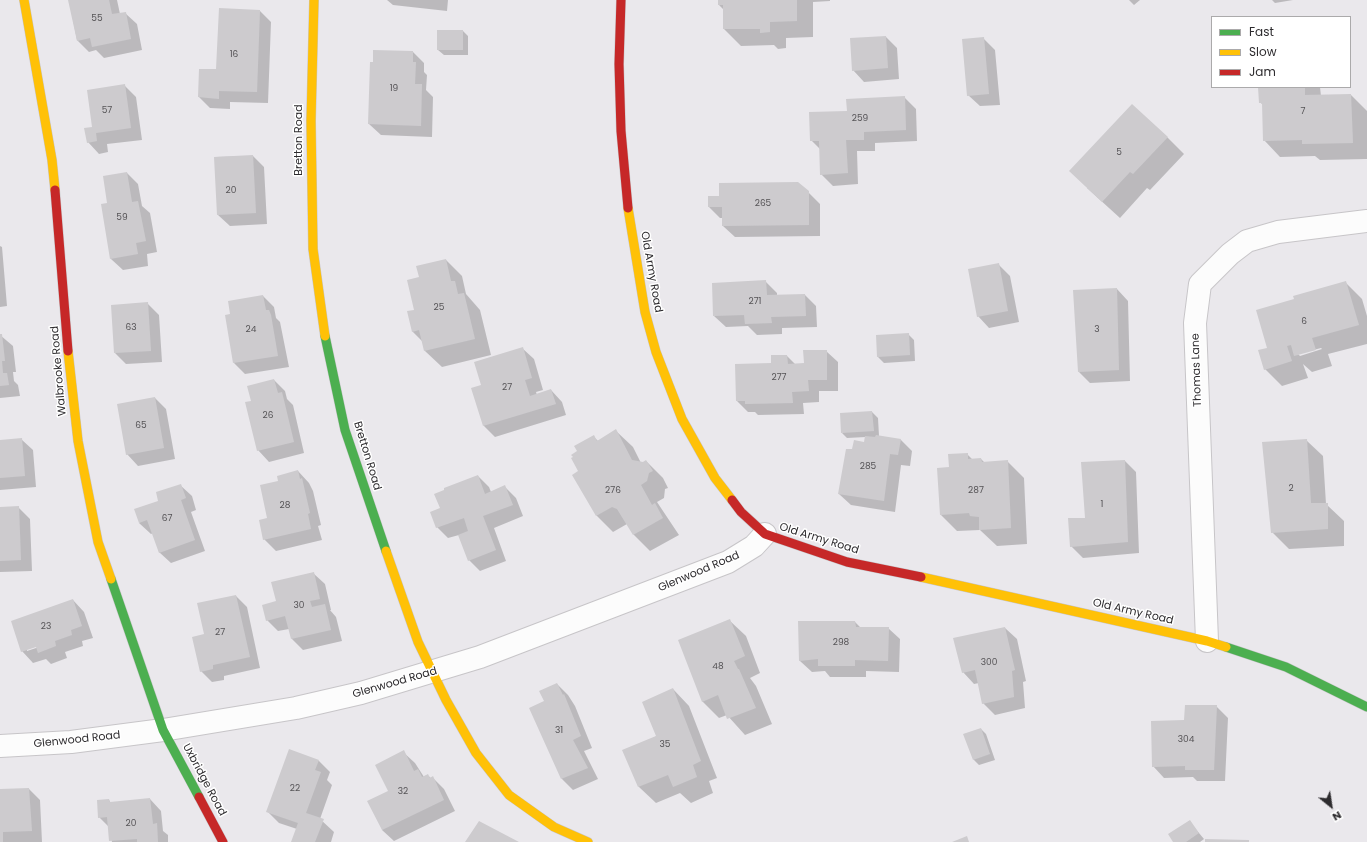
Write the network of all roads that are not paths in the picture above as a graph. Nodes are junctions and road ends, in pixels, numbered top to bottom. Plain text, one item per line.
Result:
1 (24, 0) edge
2 (314, 0) edge
3 (621, 0) edge
4 (1367, 221) edge
5 (765, 534) junction
6 (1207, 641) junction
7 (432, 673) junction
8 (1367, 707) edge
9 (163, 730) junction
10 (0, 746) edge
11 (223, 842) edge
12 (588, 842) edge

1 - 9 street, Walbrooke Road
2 - 7 street, Bretton Road
3 - 5 street, Old Army Road
4 - 6 street, Thomas Lane
5 - 6 street, Old Army Road
5 - 7 street, Glenwood Road
6 - 8 street, Old Army Road
7 - 9 street, Glenwood Road
7 - 12 street, Bretton Road
9 - 10 street, Glenwood Road
9 - 11 street, Uxbridge Road

